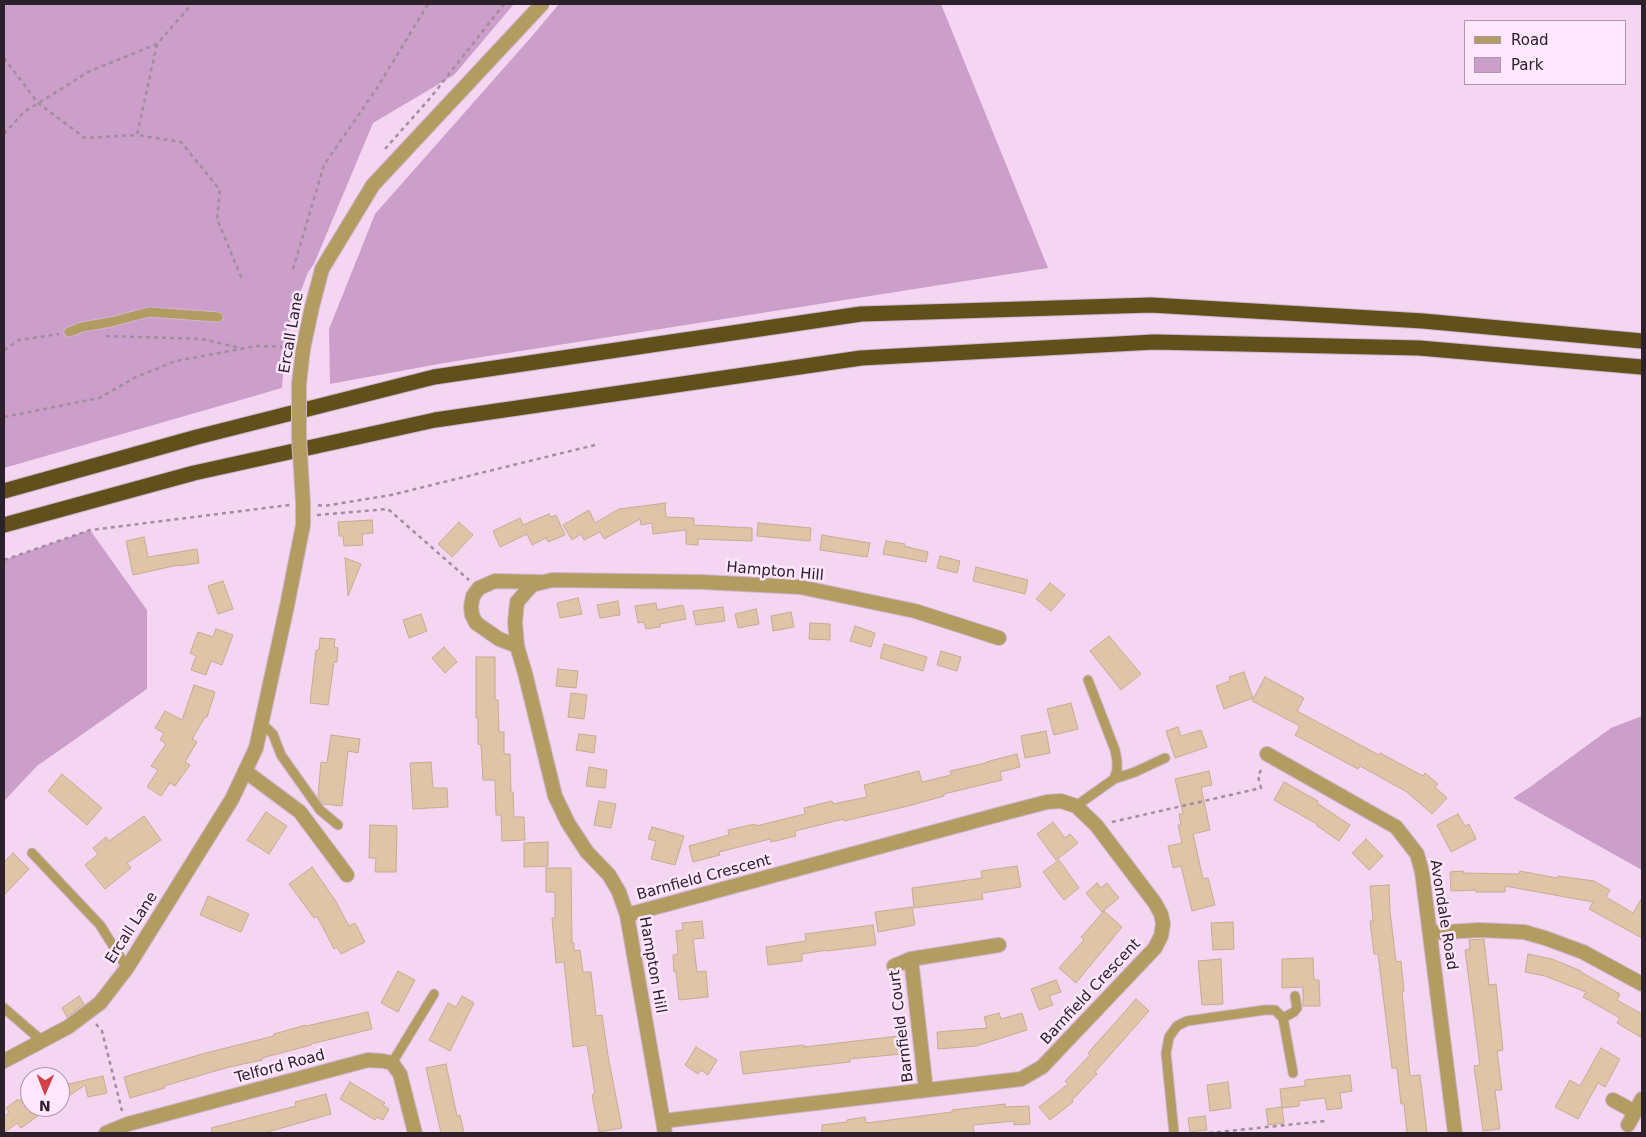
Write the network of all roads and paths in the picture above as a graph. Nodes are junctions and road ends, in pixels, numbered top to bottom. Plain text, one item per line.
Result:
1 (192, 4) edge
2 (428, 4) edge
3 (542, 4) edge
4 (157, 44) junction
5 (4, 58) edge
6 (38, 103) junction
7 (4, 134) edge
8 (137, 135) junction
9 (293, 269) dead end
10 (242, 279) dead end
11 (218, 317) dead end
12 (69, 332) joint
13 (103, 336) dead end
14 (1642, 341) edge
15 (243, 349) junction
16 (303, 349) junction
17 (4, 350) edge
18 (1642, 368) edge
19 (4, 416) edge
20 (599, 444) dead end
21 (4, 491) edge
22 (303, 510) junction
23 (4, 525) edge
24 (4, 560) edge
25 (542, 582) junction
26 (479, 588) junction
27 (999, 638) dead end
28 (517, 646) junction
29 (1088, 680) dead end
30 (261, 722) junction
31 (1267, 754) joint
32 (1165, 758) dead end
33 (245, 771) junction
34 (1114, 780) junction
35 (1076, 806) junction
36 (338, 825) dead end
37 (1096, 825) junction
38 (32, 853) dead end
39 (347, 875) dead end
40 (627, 916) junction
41 (1430, 933) junction
42 (999, 945) dead end
43 (911, 959) junction
44 (894, 966) dead end
45 (127, 968) junction
46 (1642, 984) edge
47 (434, 994) dead end
48 (1296, 996) dead end
49 (4, 1008) edge
50 (86, 1013) junction
51 (1283, 1018) junction
52 (42, 1041) junction
53 (4, 1061) edge
54 (392, 1063) junction
55 (1293, 1073) dead end
56 (926, 1090) junction
57 (1642, 1099) edge
58 (1613, 1100) dead end
59 (1635, 1112) junction
60 (1325, 1121) dead end
61 (128, 1124) junction
62 (1628, 1125) dead end
63 (664, 1127) edge
64 (106, 1133) edge
65 (415, 1133) edge
66 (1174, 1133) edge
67 (1209, 1133) edge
68 (1455, 1133) edge

1 - 4 path
2 - 9 path
3 - 16 street, Ercall Lane
4 - 6 path
4 - 8 path
5 - 6 path
6 - 7 path
6 - 8 path
8 - 10 path
11 - 12 lane
12 - 17 path
13 - 15 path
14 - 21 highway
15 - 16 path
15 - 19 path
16 - 22 street, Ercall Lane, bridge
18 - 23 highway
20 - 22 path
22 - 24 path
22 - 26 path
22 - 30 street, Ercall Lane
25 - 26 street, Hampton Hill
25 - 27 street, Hampton Hill
25 - 28 street, Hampton Hill
26 - 28 street
28 - 40 street, Hampton Hill
29 - 34 lane
30 - 33 street, Ercall Lane
30 - 36 lane
31 - 37 path
31 - 41 street, Avondale Road
32 - 34 lane
33 - 39 street
33 - 45 street, Ercall Lane
34 - 35 lane
35 - 37 street, Barnfield Crescent
35 - 40 street, Barnfield Crescent
37 - 56 street, Barnfield Crescent
38 - 45 lane
40 - 63 street, Hampton Hill
41 - 46 street
41 - 68 street, Avondale Road
42 - 43 street, Barnfield Court
43 - 44 street, Barnfield Court
43 - 56 street, Barnfield Court
45 - 50 street, Ercall Lane
47 - 54 lane
48 - 51 lane
49 - 52 lane
50 - 52 street, Ercall Lane
50 - 61 path
51 - 55 lane
51 - 66 lane
52 - 53 street, Ercall Lane
54 - 61 street, Telford Road
54 - 65 street
56 - 63 street, Barnfield Crescent
57 - 59 street
58 - 59 street
59 - 62 street
60 - 67 path
61 - 64 street, Telford Road

